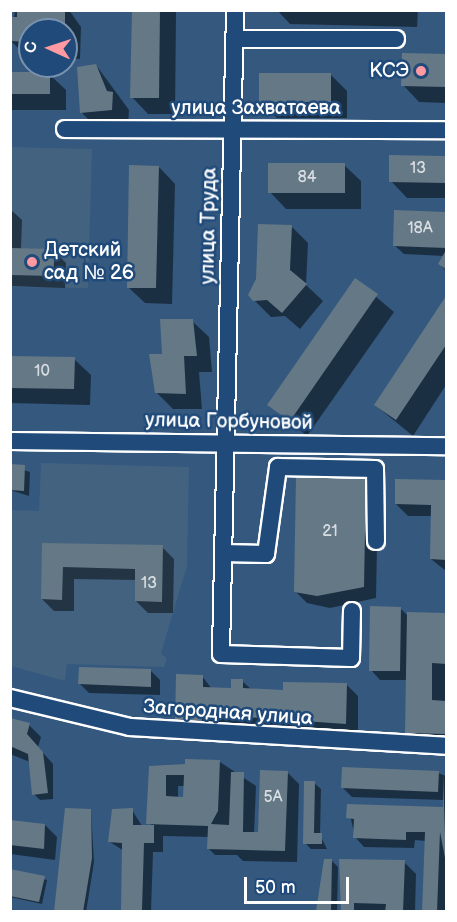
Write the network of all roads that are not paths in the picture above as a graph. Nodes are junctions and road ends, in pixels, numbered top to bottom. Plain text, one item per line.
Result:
1 (235, 10) edge
2 (234, 39) junction
3 (396, 39) dead end
4 (65, 129) dead end
5 (232, 129) junction
6 (447, 130) edge
7 (10, 441) edge
8 (226, 443) junction
9 (447, 446) edge
10 (376, 541) dead end
11 (223, 553) junction
12 (352, 611) dead end
13 (10, 698) edge
14 (447, 746) edge

1 - 2 street, улица Труда
2 - 3 street
2 - 5 street, улица Труда
4 - 5 street, улица Захватаева
5 - 6 street, улица Захватаева
5 - 8 street, улица Труда
7 - 8 street, улица Горбуновой
8 - 9 street, улица Горбуновой
8 - 11 street, улица Труда
10 - 11 street
11 - 12 street, улица Труда
13 - 14 street, Загородная улица

